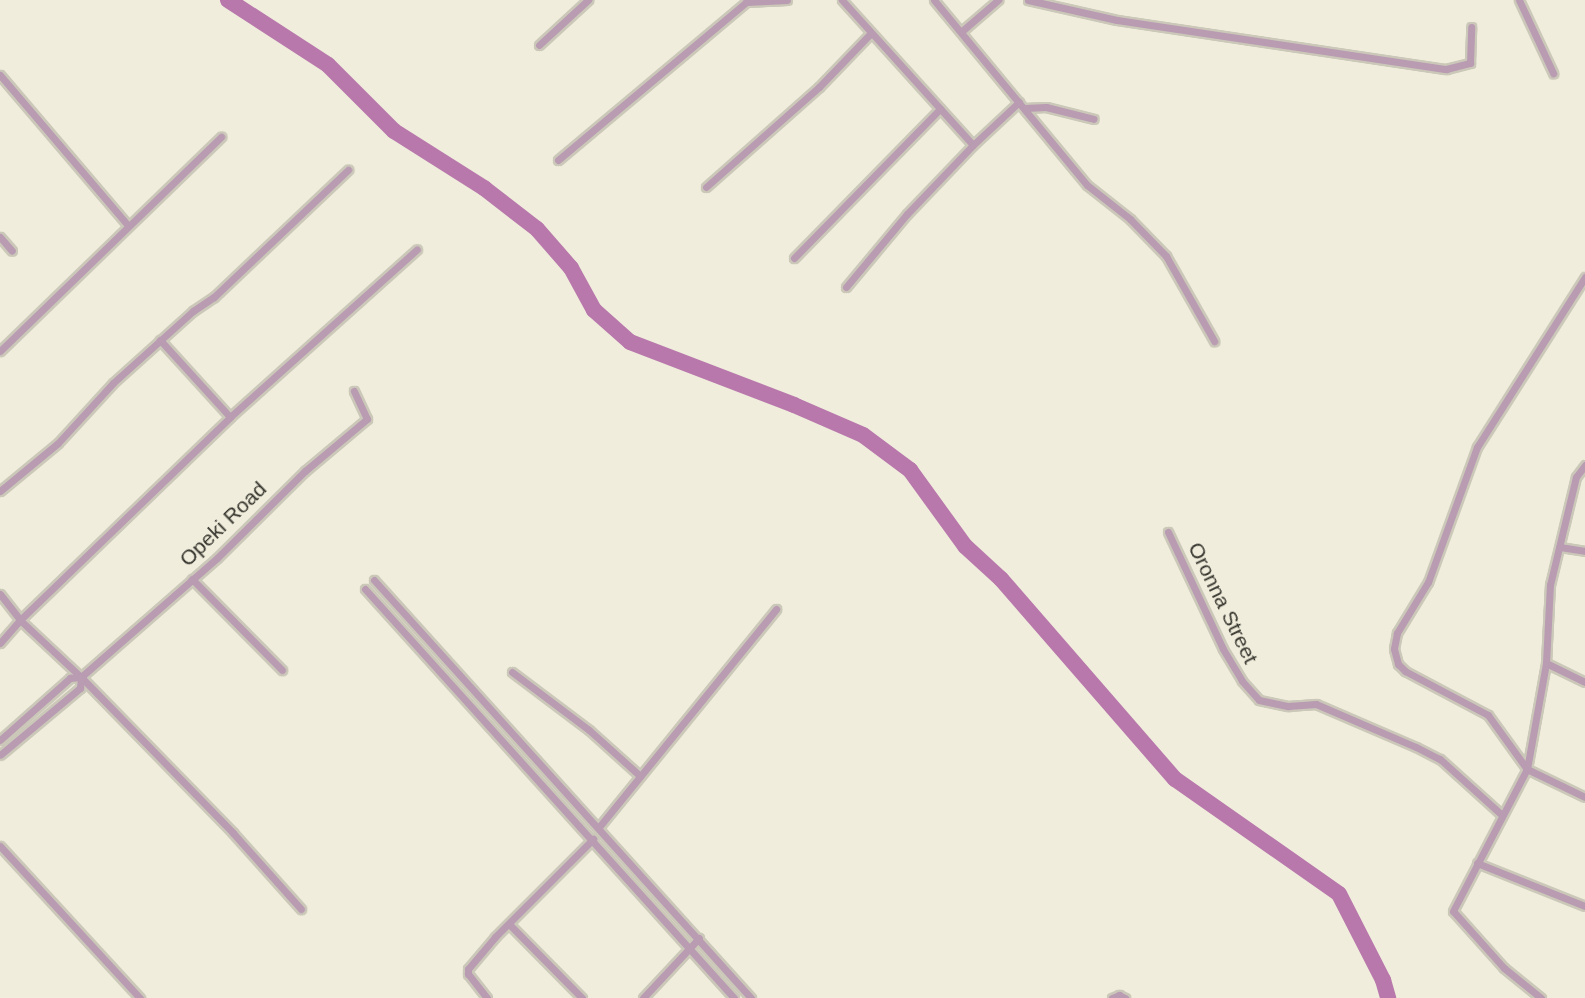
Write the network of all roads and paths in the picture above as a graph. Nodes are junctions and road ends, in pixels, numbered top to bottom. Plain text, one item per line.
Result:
1 (589, 0) edge
2 (787, 0) edge
3 (842, 0) edge
4 (934, 0) edge
5 (998, 0) edge
6 (1028, 0) edge
7 (1519, 0) edge
8 (745, 1) edge
9 (1471, 27) dead end
10 (962, 31) junction
11 (871, 33) junction
12 (539, 45) dead end
13 (1553, 73) dead end
14 (0, 75) edge
15 (1023, 105) junction
16 (940, 109) junction
17 (1094, 119) dead end
18 (221, 137) dead end
19 (973, 145) junction
20 (558, 160) dead end
21 (348, 170) dead end
22 (706, 187) dead end
23 (127, 224) junction
24 (0, 237) edge
25 (417, 249) dead end
26 (12, 251) dead end
27 (794, 257) dead end
28 (1585, 278) edge
29 (846, 287) dead end
30 (160, 340) junction
31 (1214, 341) dead end
32 (0, 351) edge
33 (354, 391) dead end
34 (230, 416) junction
35 (1585, 465) edge
36 (0, 491) edge
37 (1168, 532) dead end
38 (1560, 547) junction
39 (1585, 551) edge
40 (192, 579) junction
41 (374, 580) dead end
42 (365, 589) dead end
43 (0, 594) edge
44 (776, 609) dead end
45 (20, 620) junction
46 (0, 643) edge
47 (1546, 663) junction
48 (282, 670) dead end
49 (512, 672) dead end
50 (81, 677) junction
51 (1585, 682) edge
52 (17, 725) junction
53 (23, 734) junction
54 (0, 740) edge
55 (0, 755) edge
56 (1527, 769) junction
57 (640, 776) junction
58 (1585, 797) edge
59 (1502, 815) junction
60 (599, 827) junction
61 (593, 839) junction
62 (0, 846) edge
63 (1477, 863) junction
64 (1585, 906) edge
65 (301, 909) dead end
66 (509, 924) junction
67 (699, 938) junction
68 (691, 948) junction
69 (140, 998) edge
70 (487, 998) edge
71 (582, 998) edge
72 (643, 998) edge
73 (734, 998) edge
74 (751, 998) edge
75 (1112, 998) edge
76 (1125, 998) edge
77 (1541, 998) edge

1 - 12 street
2 - 8 street
3 - 11 street
4 - 10 street
5 - 10 street
6 - 9 street
7 - 13 street
8 - 20 street
10 - 15 street
11 - 16 street
11 - 22 street
14 - 23 street
15 - 17 street
15 - 19 street
15 - 31 street
16 - 19 street
16 - 27 street
18 - 23 street
19 - 29 street
21 - 30 street
23 - 32 street
24 - 26 street
25 - 34 street
28 - 56 street
30 - 34 street
30 - 36 street
33 - 40 street, Opeki Road
34 - 45 street
35 - 38 street
37 - 59 street, Oronna Street
38 - 39 street
38 - 47 street
40 - 48 street
40 - 50 street, Opeki Road
41 - 60 street
42 - 61 street
43 - 45 street
44 - 57 street
45 - 46 street
45 - 50 street
47 - 51 street
47 - 56 street
49 - 57 street
50 - 52 street, Opeki Road
50 - 53 street, Opeki Road
50 - 65 street
52 - 53 street
52 - 54 street, Opeki Road
53 - 55 street, Opeki Road
56 - 58 street
56 - 59 street
57 - 60 street
59 - 63 street
60 - 67 street
61 - 66 street
61 - 68 street
62 - 69 street
63 - 64 street
63 - 77 street
66 - 70 street
66 - 71 street
67 - 68 street
67 - 74 street
68 - 72 street
68 - 73 street
75 - 76 street

